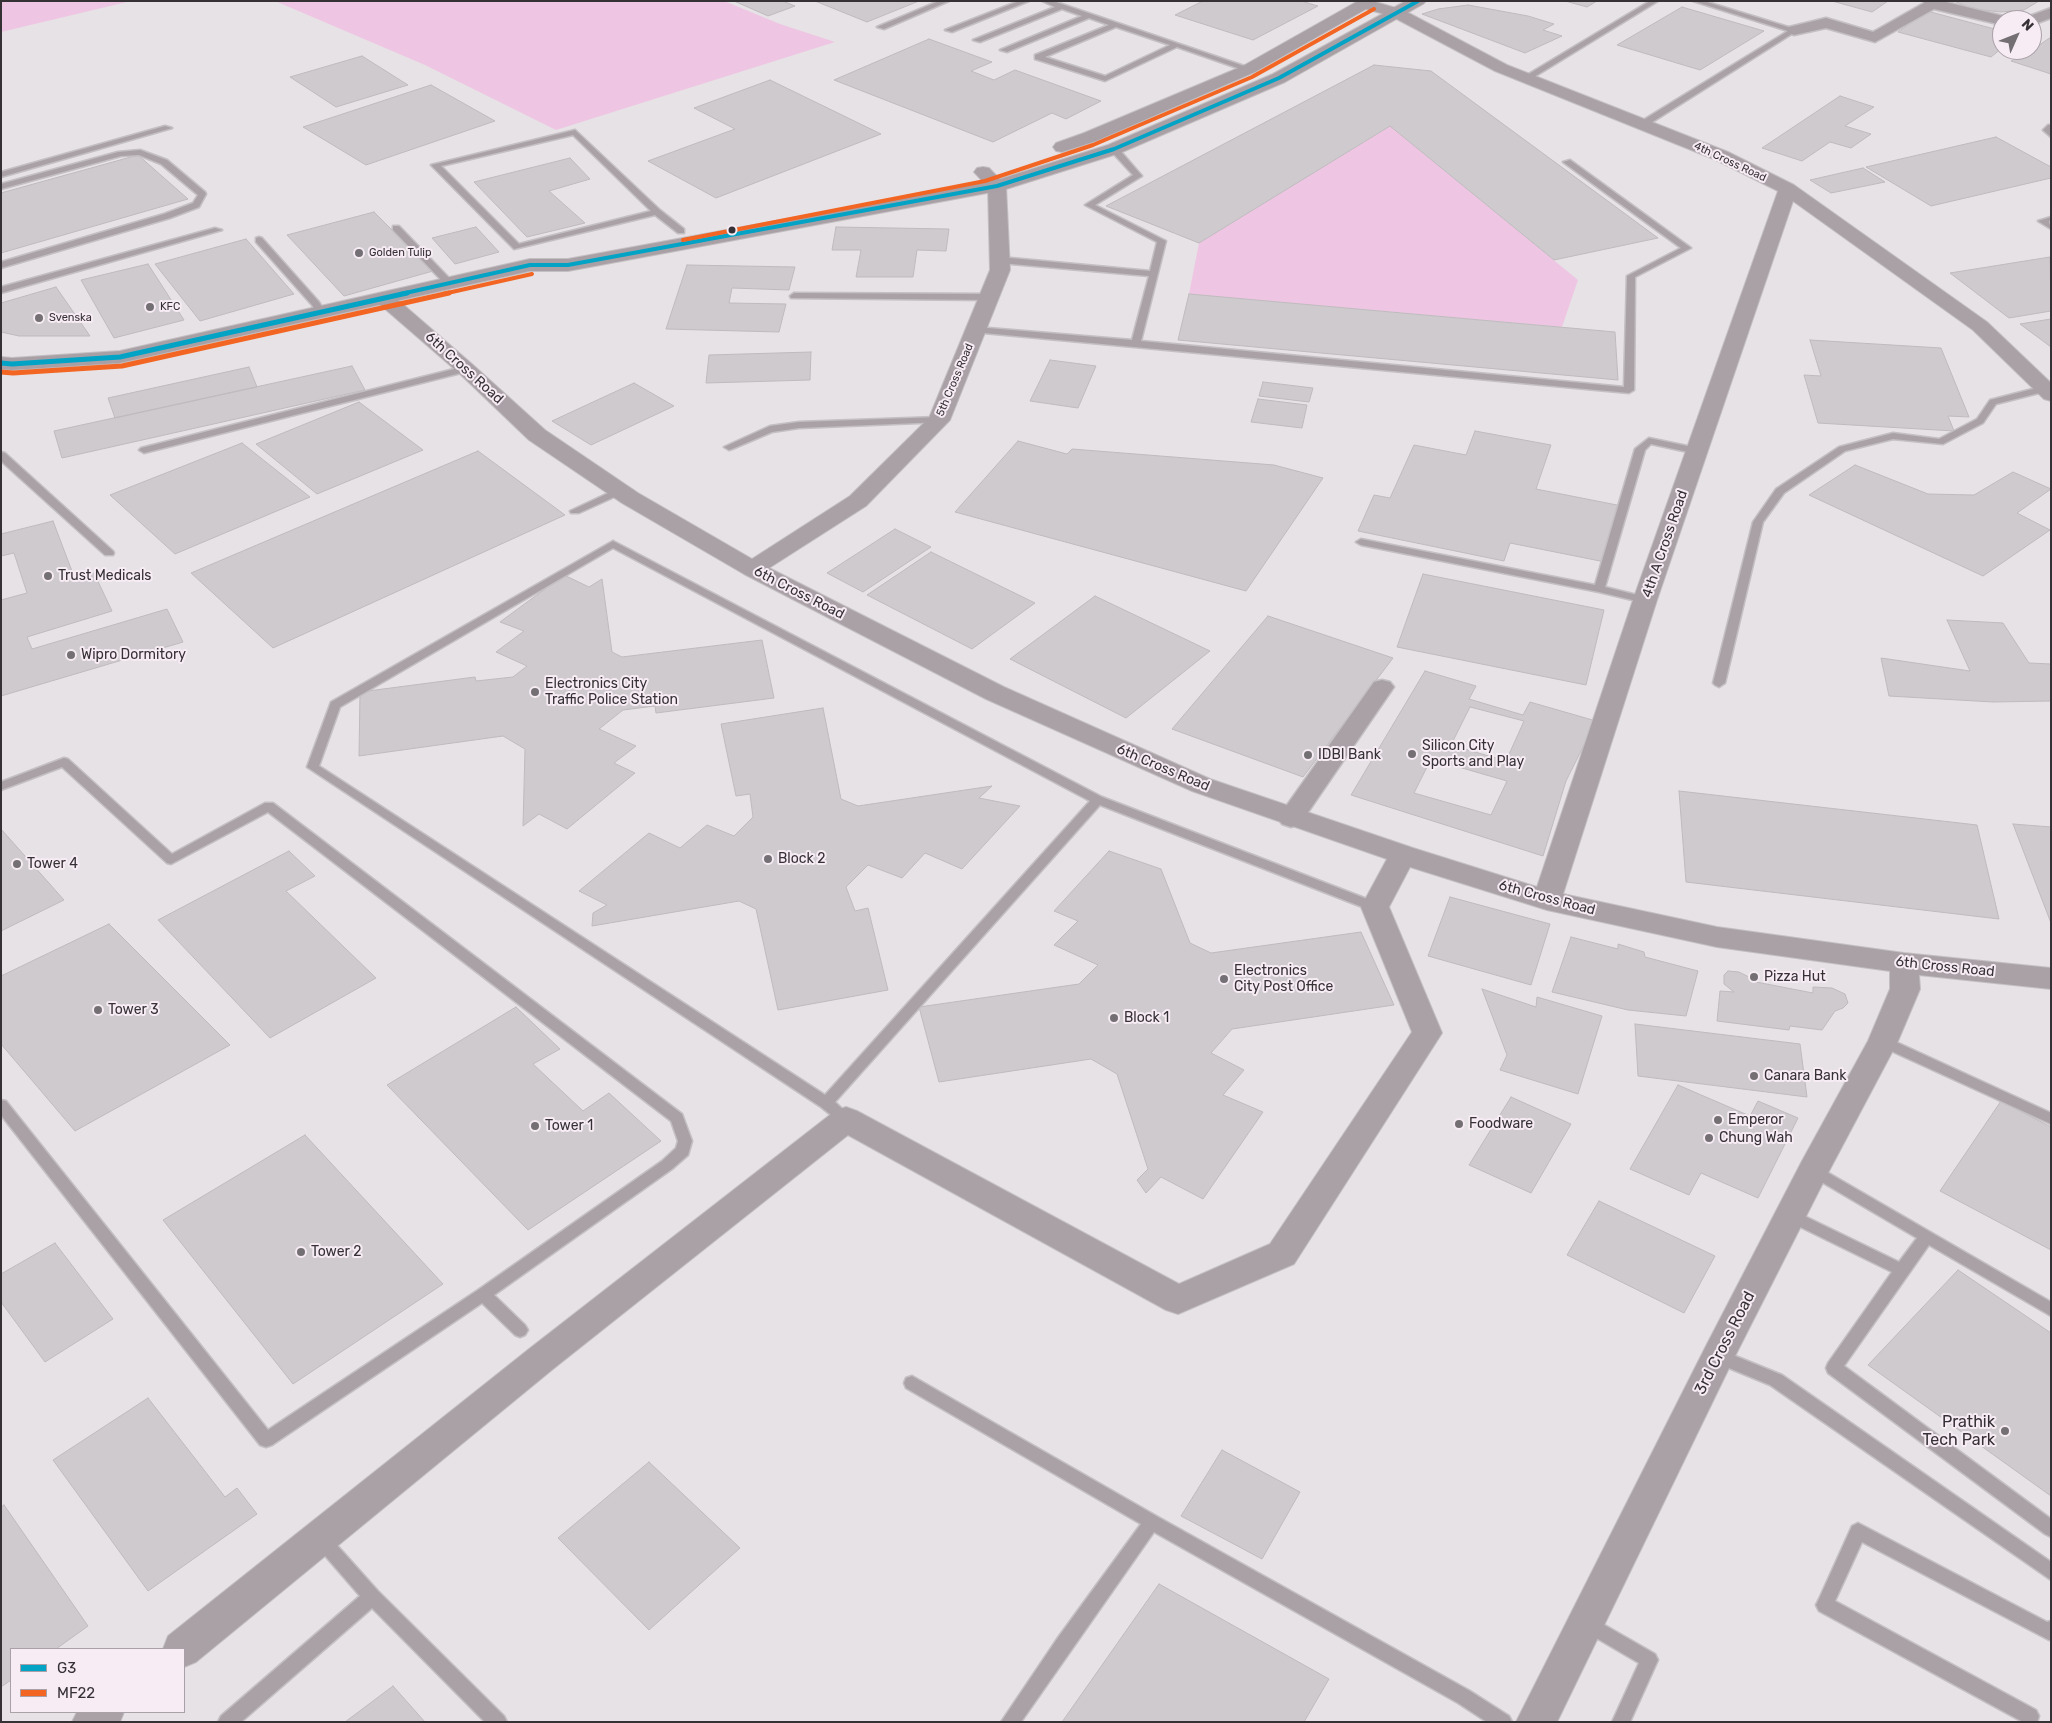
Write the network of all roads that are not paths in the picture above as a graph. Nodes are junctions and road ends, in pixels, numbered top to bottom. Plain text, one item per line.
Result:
1 (946, 1) edge
2 (1026, 1) edge
3 (1045, 1) edge
4 (1418, 1) edge
5 (1655, 1) edge
6 (1696, 1) edge
7 (1367, 2) edge
8 (1932, 2) edge
9 (1060, 7) junction
10 (1397, 13) junction
11 (1088, 16) junction
12 (1992, 17) edge
13 (1115, 25) junction
14 (881, 26) dead end
15 (949, 30) dead end
16 (1794, 30) junction
17 (977, 40) dead end
18 (1176, 45) junction
19 (1004, 50) dead end
20 (1249, 69) junction
21 (1526, 78) junction
22 (1642, 124) junction
23 (2051, 127) edge
24 (168, 128) dead end
25 (2051, 135) edge
26 (1114, 149) junction
27 (1567, 162) dead end
28 (1, 175) edge
29 (990, 179) junction
30 (1, 187) edge
31 (1788, 189) junction
32 (657, 212) junction
33 (2051, 219) edge
34 (2051, 227) edge
35 (396, 228) dead end
36 (218, 230) dead end
37 (681, 231) junction
38 (258, 240) dead end
39 (1000, 260) junction
40 (1, 265) edge
41 (530, 265) junction
42 (1154, 274) junction
43 (449, 283) junction
44 (1, 290) edge
45 (794, 296) dead end
46 (989, 296) junction
47 (384, 298) junction
48 (320, 312) junction
49 (976, 330) junction
50 (1136, 343) junction
51 (1, 363) edge
52 (466, 369) junction
53 (2048, 392) edge
54 (939, 420) junction
55 (729, 447) dead end
56 (144, 450) dead end
57 (1697, 450) junction
58 (1, 455) edge
59 (619, 491) junction
60 (575, 511) dead end
61 (1362, 542) dead end
62 (109, 553) dead end
63 (752, 569) junction
64 (1599, 589) junction
65 (1645, 600) junction
66 (1719, 683) dead end
67 (1382, 687) dead end
68 (1, 786) edge
69 (1098, 800) junction
70 (1291, 818) junction
71 (1403, 855) junction
72 (1547, 900) junction
73 (1375, 907) junction
74 (1904, 962) junction
75 (2051, 979) edge
76 (1883, 1040) junction
77 (1, 1105) edge
78 (836, 1111) junction
79 (2051, 1119) edge
80 (1813, 1170) junction
81 (1790, 1215) junction
82 (1927, 1236) junction
83 (1902, 1270) junction
84 (483, 1294) junction
85 (2051, 1310) edge
86 (520, 1330) dead end
87 (1718, 1356) junction
88 (912, 1383) dead end
89 (1152, 1522) junction
90 (2051, 1529) edge
91 (320, 1538) junction
92 (2051, 1572) edge
93 (372, 1597) junction
94 (1584, 1621) junction
95 (2051, 1629) edge
96 (183, 1648) edge
97 (103, 1713) edge
98 (2030, 1716) dead end
99 (92, 1722) edge
100 (226, 1722) edge
101 (498, 1722) edge
102 (1010, 1722) edge
103 (1503, 1722) edge
104 (1536, 1722) edge
105 (1621, 1722) edge

1 - 14 lane
2 - 15 lane
3 - 9 lane
4 - 10 main road
5 - 21 lane
6 - 16 lane
7 - 10 street, 4th Cross Road
7 - 20 main road
8 - 12 street
8 - 16 street
9 - 11 lane
9 - 17 lane
10 - 21 street, 4th Cross Road
10 - 26 main road
11 - 13 lane
11 - 19 lane
13 - 18 lane
13 - 18 lane
16 - 22 lane
18 - 20 lane
20 - 29 main road
21 - 22 street, 4th Cross Road
22 - 31 street, 4th Cross Road
23 - 25 lane
24 - 28 lane
26 - 29 main road
26 - 42 lane
27 - 50 lane
29 - 37 main road
29 - 39 street, 5th Cross Road
29 - 41 main road
30 - 40 lane
31 - 53 street, 4th Cross Road
31 - 57 street, 4th A Cross Road
32 - 32 lane
32 - 37 lane
33 - 34 lane
35 - 43 lane
36 - 44 lane
37 - 41 main road
38 - 48 lane
39 - 42 lane
39 - 46 street, 5th Cross Road
41 - 43 main road
42 - 50 lane
43 - 47 main road
45 - 46 lane
46 - 49 street, 5th Cross Road
47 - 48 main road
47 - 52 street, 6th Cross Road
48 - 51 main road
49 - 50 lane
49 - 54 street, 5th Cross Road
52 - 56 lane
52 - 59 street, 6th Cross Road
53 - 66 lane
54 - 55 lane
54 - 63 street, 5th Cross Road
57 - 64 lane
57 - 65 street, 4th A Cross Road
58 - 62 lane
59 - 60 lane
59 - 63 street, 6th Cross Road
61 - 64 lane
63 - 70 street, 6th Cross Road
64 - 65 lane
65 - 72 street, 4th A Cross Road
67 - 70 street
68 - 84 lane
69 - 73 lane
69 - 78 lane
69 - 78 lane
70 - 71 street, 6th Cross Road
71 - 72 street, 6th Cross Road
71 - 73 street
72 - 74 street, 6th Cross Road
73 - 78 street
74 - 75 street, 6th Cross Road
74 - 76 street, 3rd Cross Road
76 - 79 lane
76 - 80 street, 3rd Cross Road
77 - 84 lane
78 - 91 street
80 - 81 street, 3rd Cross Road
80 - 82 lane
81 - 83 lane
81 - 87 street, 3rd Cross Road
82 - 83 lane
82 - 85 lane
83 - 90 lane
84 - 86 lane
87 - 92 lane
87 - 94 street, 3rd Cross Road
88 - 89 lane
89 - 102 lane
89 - 103 lane
91 - 93 lane
91 - 96 street
93 - 100 lane
93 - 101 lane
94 - 104 street, 3rd Cross Road
94 - 105 lane
95 - 98 lane
97 - 99 street

